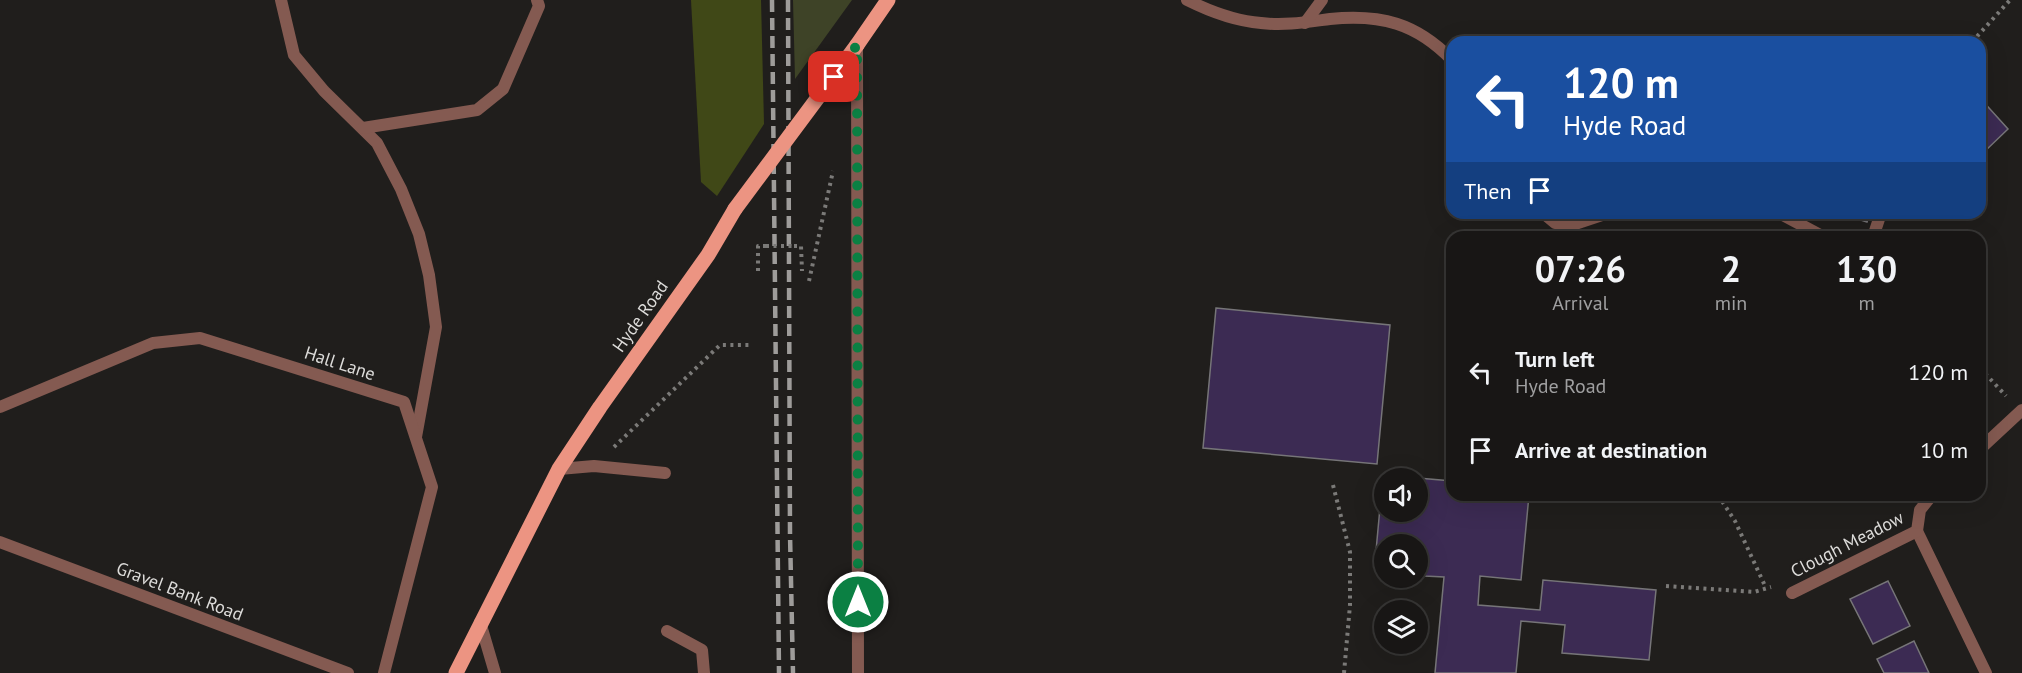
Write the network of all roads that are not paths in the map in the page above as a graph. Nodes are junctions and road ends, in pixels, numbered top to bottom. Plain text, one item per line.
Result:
1 (281, 0) edge
2 (537, 0) edge
3 (888, 0) edge
4 (1187, 0) edge
5 (1322, 0) edge
6 (1305, 23) junction
7 (857, 45) junction
8 (1446, 54) edge
9 (363, 128) junction
10 (1550, 219) edge
11 (1590, 219) edge
12 (1790, 219) edge
13 (1813, 231) edge
14 (0, 407) edge
15 (2021, 411) edge
16 (416, 437) junction
17 (1986, 443) edge
18 (559, 469) junction
19 (665, 473) dead end
20 (1927, 501) edge
21 (1917, 531) junction
22 (0, 542) edge
23 (1792, 593) road end
24 (480, 622) junction
25 (668, 631) dead end
26 (348, 673) edge
27 (384, 673) edge
28 (456, 673) edge
29 (495, 673) edge
30 (704, 673) edge
31 (858, 673) edge
32 (1986, 673) edge

1 - 9 street
2 - 9 street
3 - 7 main road, Hyde Road
4 - 6 street
5 - 6 street
6 - 8 street
7 - 18 main road, Hyde Road, bridge
7 - 31 street
9 - 16 street
10 - 11 street
12 - 13 street
14 - 16 street, Hall Lane
15 - 17 street
16 - 27 street, Hall Lane
18 - 19 street
18 - 24 main road, Hyde Road
20 - 21 street, Clough Meadow
21 - 23 street, Clough Meadow
21 - 32 street
22 - 26 street, Gravel Bank Road
24 - 28 main road, Hyde Road
24 - 29 street
25 - 30 street

